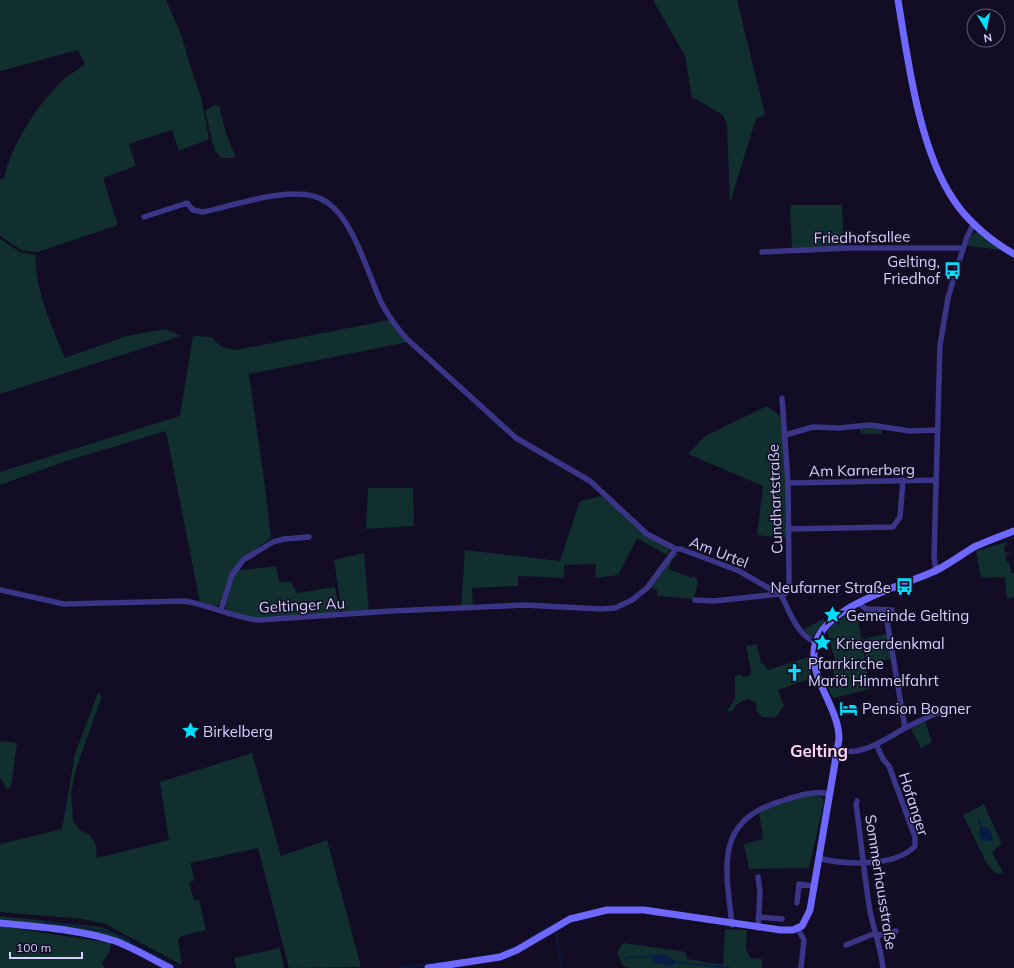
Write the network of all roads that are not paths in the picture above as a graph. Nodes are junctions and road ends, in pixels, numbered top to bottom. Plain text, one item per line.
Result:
1 (898, 0) edge
2 (144, 217) dead end
3 (974, 223) junction
4 (962, 248) junction
5 (762, 252) dead end
6 (1014, 254) edge
7 (782, 398) dead end
8 (937, 430) junction
9 (785, 435) junction
10 (903, 480) junction
11 (936, 480) junction
12 (788, 483) junction
13 (788, 529) junction
14 (1014, 531) edge
15 (308, 537) dead end
16 (676, 549) junction
17 (936, 571) junction
18 (0, 590) edge
19 (780, 596) junction
20 (695, 600) dead end
21 (858, 603) junction
22 (536, 605) joint
23 (221, 610) junction
24 (883, 610) junction
25 (892, 610) dead end
26 (816, 642) junction
27 (944, 710) dead end
28 (905, 728) junction
29 (876, 744) junction
30 (838, 750) junction
31 (830, 794) junction
32 (857, 801) dead end
33 (818, 858) junction
34 (863, 862) junction
35 (758, 877) dead end
36 (814, 886) junction
37 (797, 903) dead end
38 (758, 917) junction
39 (782, 919) dead end
40 (0, 923) edge
41 (732, 924) junction
42 (758, 928) junction
43 (798, 928) junction
44 (896, 931) dead end
45 (875, 934) junction
46 (846, 945) dead end
47 (170, 968) edge
48 (428, 968) edge
49 (801, 968) edge
50 (882, 968) edge

1 - 3 main road
2 - 16 street
3 - 4 street
3 - 6 main road
4 - 5 street, Friedhofsallee
4 - 8 street
7 - 9 street, Cundhartstraße
8 - 9 street
8 - 11 street
9 - 12 street, Cundhartstraße
10 - 11 street, Am Karnerberg
10 - 12 street, Am Karnerberg
10 - 13 street
11 - 17 street
12 - 13 street, Cundhartstraße
13 - 19 street, Cundhartstraße
14 - 17 main road
15 - 23 street
16 - 19 street, Am Urtel
16 - 22 street, Am Urtel
17 - 21 main road
18 - 23 street, Geltinger Au
19 - 20 street
19 - 26 street
21 - 24 street
21 - 26 main road
22 - 23 street, Geltinger Au
24 - 25 street
24 - 28 street
26 - 30 main road
27 - 28 street
28 - 29 street
29 - 30 street
29 - 34 street, Hofanger
30 - 31 main road
31 - 33 main road
31 - 41 street
32 - 34 street, Sommerhausstraße
33 - 34 street, Hofanger
33 - 36 main road
34 - 45 street, Sommerhausstraße
35 - 38 street
36 - 37 street
36 - 43 main road
38 - 39 street
38 - 42 street
40 - 47 main road
41 - 42 main road
41 - 48 main road
42 - 43 main road
43 - 49 street
44 - 45 street
45 - 46 street
45 - 50 street, Sommerhausstraße

